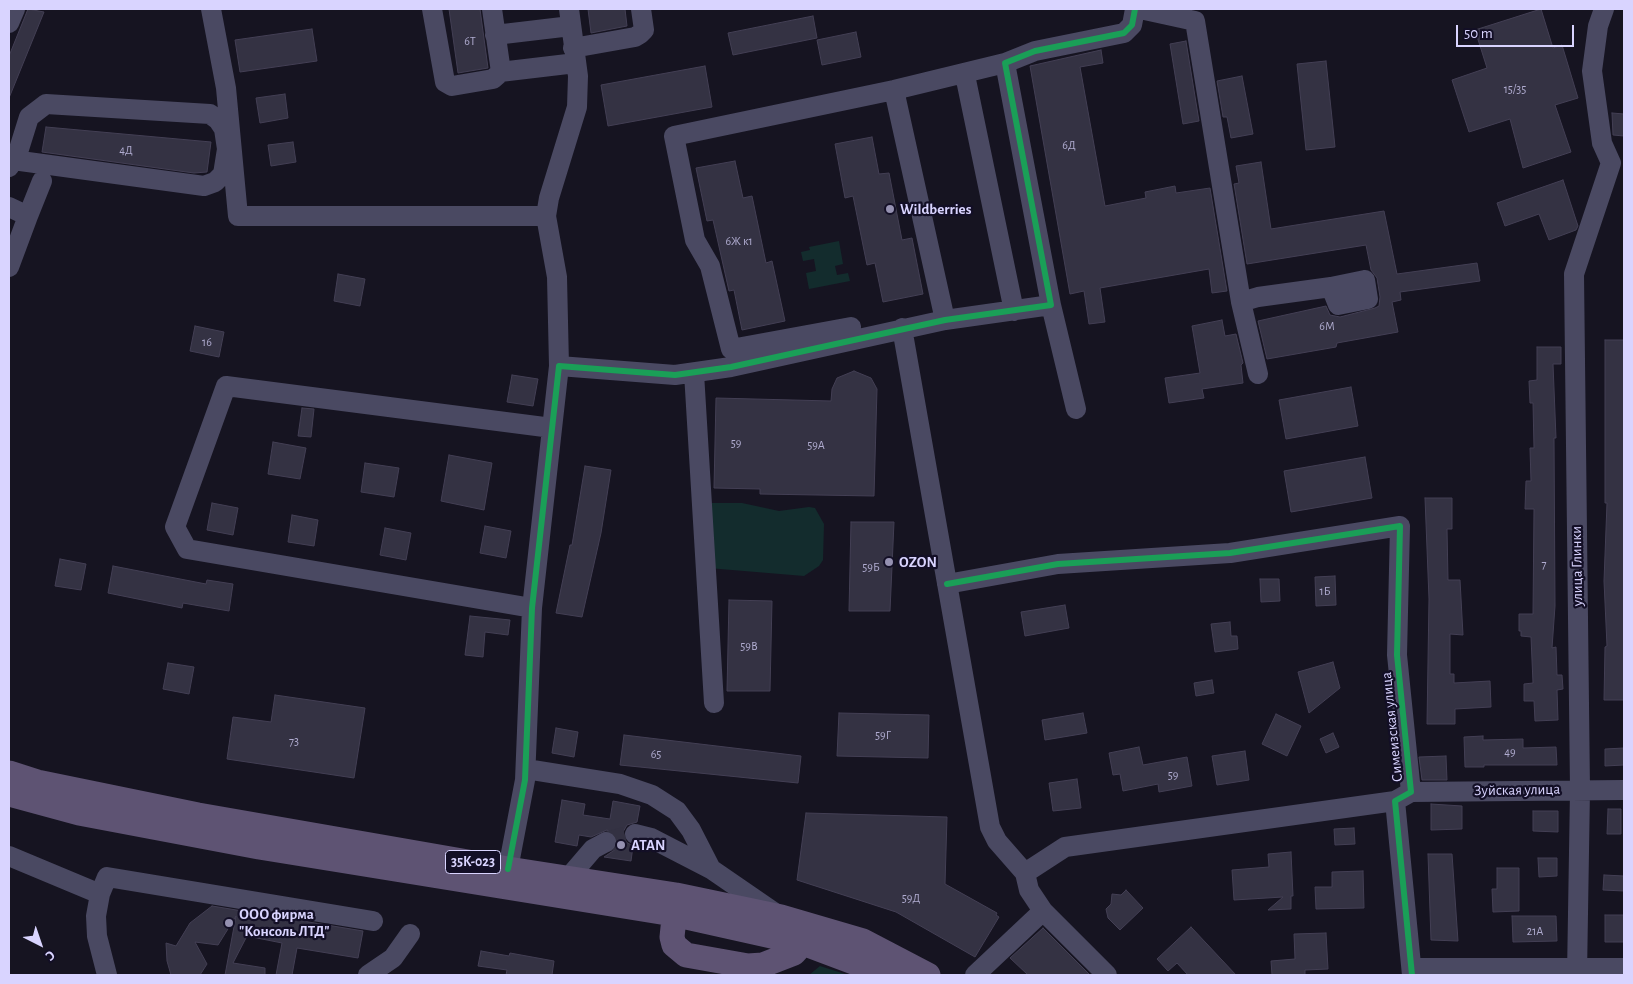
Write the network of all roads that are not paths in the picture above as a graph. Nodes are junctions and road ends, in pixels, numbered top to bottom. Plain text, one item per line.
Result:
1 (15, 9) edge
2 (211, 9) edge
3 (432, 9) edge
4 (492, 9) edge
5 (641, 9) edge
6 (1135, 9) edge
7 (1140, 9) edge
8 (1604, 9) edge
9 (570, 17) edge
10 (9, 23) edge
11 (496, 34) junction
12 (575, 56) junction
13 (1005, 63) junction
14 (500, 72) junction
15 (965, 75) junction
16 (894, 90) junction
17 (1618, 162) edge
18 (11, 164) edge
19 (42, 181) dead end
20 (9, 207) edge
21 (28, 216) junction
22 (546, 216) junction
23 (9, 267) edge
24 (1331, 287) dead end
25 (1241, 302) junction
26 (1051, 305) junction
27 (1014, 312) junction
28 (945, 320) junction
29 (855, 326) dead end
30 (902, 328) junction
31 (559, 366) junction
32 (694, 373) junction
33 (1258, 374) dead end
34 (1076, 409) dead end
35 (552, 428) junction
36 (948, 584) junction
37 (532, 608) junction
38 (714, 703) dead end
39 (526, 768) junction
40 (9, 773) edge
41 (1580, 790) junction
42 (1624, 790) edge
43 (9, 794) edge
44 (1403, 796) junction
45 (635, 834) tunnel mouth
46 (606, 842) tunnel mouth
47 (9, 856) edge
48 (508, 869) junction
49 (711, 869) junction
50 (1025, 873) junction
51 (569, 877) junction
52 (100, 894) junction
53 (675, 904) junction
54 (1043, 910) junction
55 (781, 917) junction
56 (373, 921) dead end
57 (410, 934) dead end
58 (803, 943) junction
59 (780, 968) edge
60 (1624, 968) edge
61 (1412, 971) edge
62 (1577, 971) edge
63 (982, 973) edge
64 (107, 975) edge
65 (368, 975) edge
66 (888, 975) edge
67 (928, 975) edge
68 (1107, 975) edge

1 - 10 street
2 - 22 street
3 - 14 street
4 - 11 street
5 - 12 street
6 - 13 street
7 - 25 street
8 - 17 street
9 - 11 street
9 - 12 street
11 - 14 street
12 - 14 street
12 - 22 street
13 - 15 street
13 - 26 street
15 - 16 street
15 - 27 street
16 - 28 street
16 - 29 street
17 - 41 street, улица Глинки
18 - 18 street
19 - 21 street
20 - 21 street
21 - 23 street
22 - 31 street
24 - 25 street
25 - 33 street
26 - 27 street
26 - 34 street
27 - 28 street
28 - 30 street
30 - 32 street
30 - 36 street
31 - 32 street
31 - 35 street
32 - 38 street
35 - 37 street
35 - 37 street
36 - 44 street, Симеизская улица
36 - 50 street
37 - 39 street
39 - 48 street
39 - 49 street
40 - 48 main road, 35К-023
41 - 42 street, Зуйская улица
41 - 44 street, Зуйская улица
41 - 62 street, улица Глинки
43 - 53 main road, 35К-023
44 - 50 street, Зуйская улица
44 - 61 street, Симеизская улица
45 - 49 street
46 - 51 street
47 - 52 street
48 - 51 main road, 35К-023
49 - 55 street
50 - 54 street
51 - 53 main road, 35К-023
52 - 56 street
52 - 64 street
53 - 55 main road, 35К-023
53 - 58 main road, 35К-023
53 - 59 main road
54 - 63 street
54 - 68 street
55 - 67 main road, 35К-023
57 - 65 street
58 - 59 main road
58 - 66 main road, 35К-023
60 - 62 street
61 - 62 street

